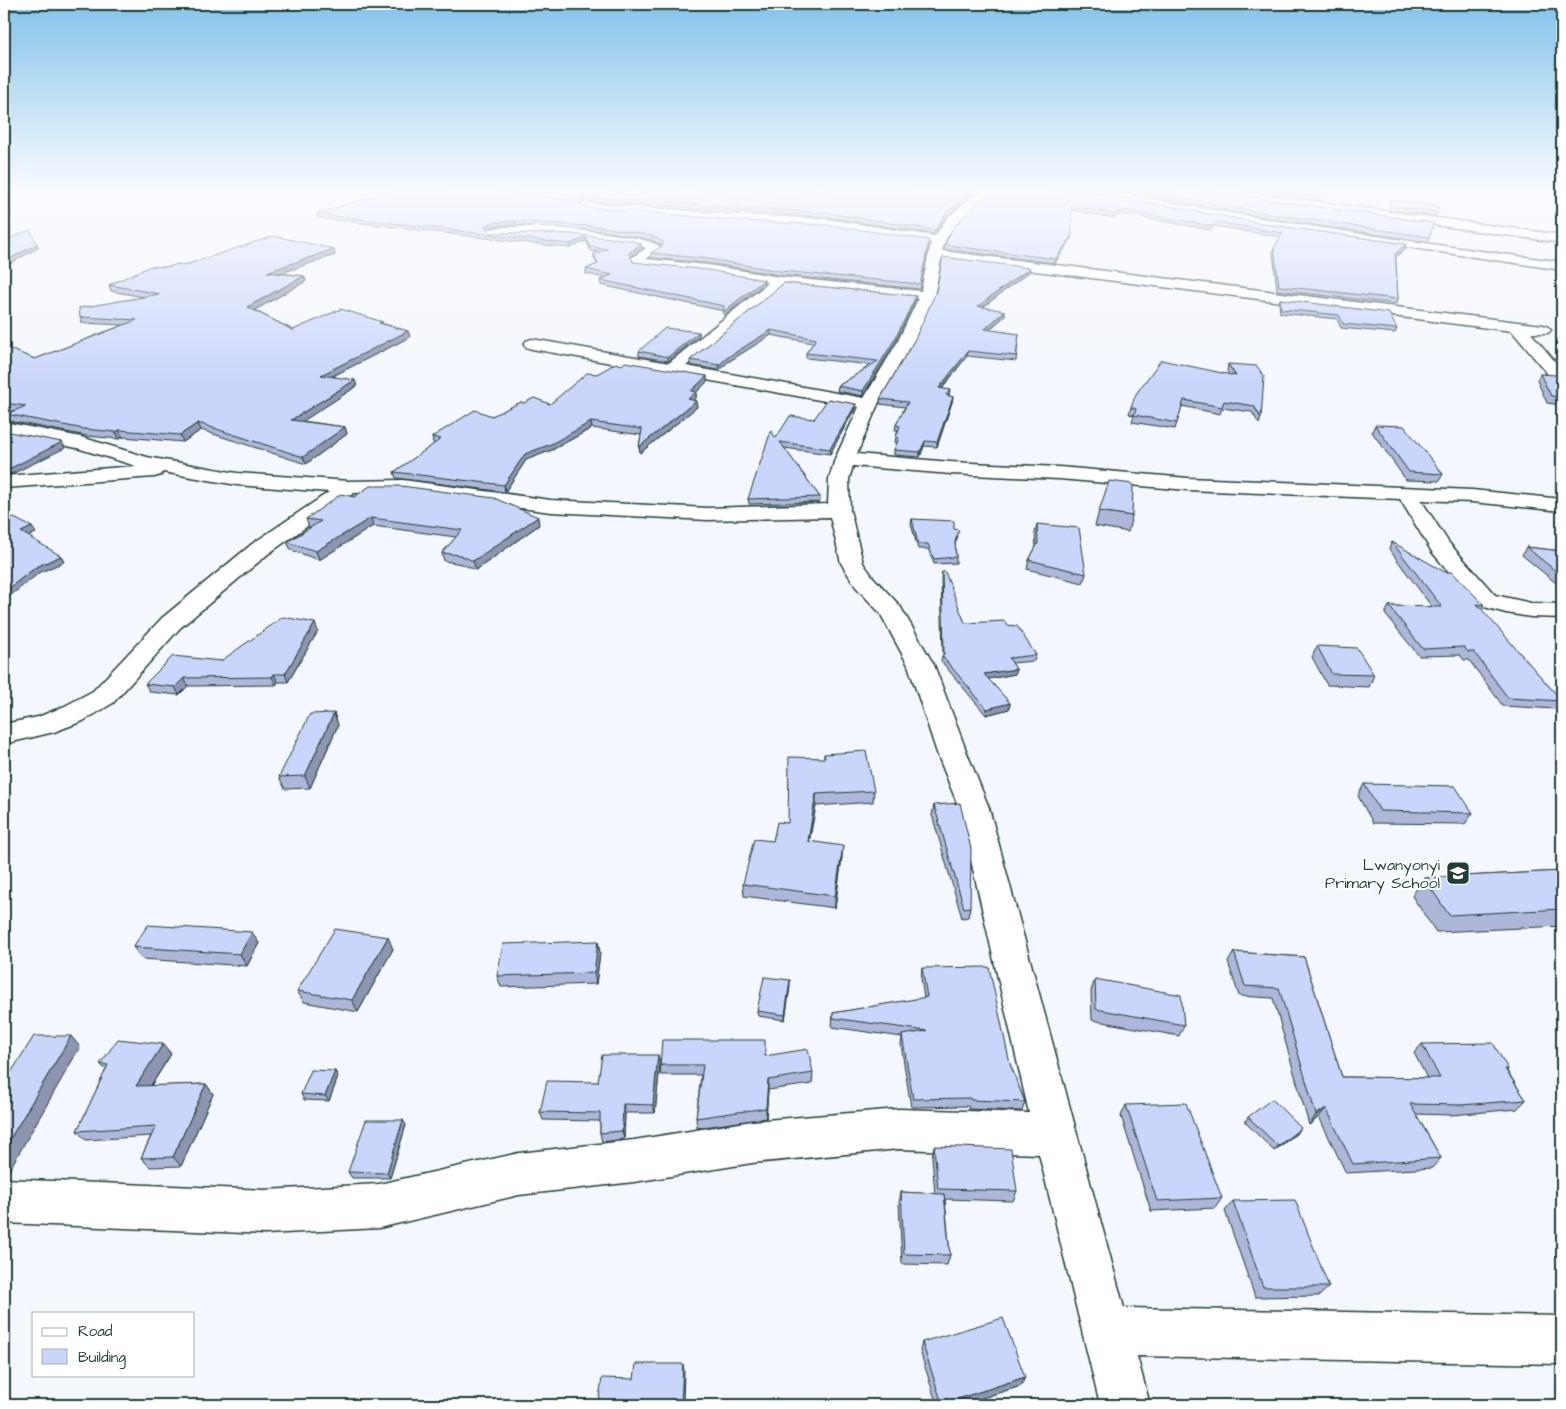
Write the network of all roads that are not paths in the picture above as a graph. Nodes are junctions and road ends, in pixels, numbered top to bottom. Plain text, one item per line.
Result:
1 (642, 256) edge
2 (934, 256) edge
3 (1000, 256) edge
4 (1490, 256) edge
5 (1562, 266) edge
6 (780, 281) junction
7 (927, 296) junction
8 (1517, 327) junction
9 (1543, 330) dead end
10 (532, 344) dead end
11 (672, 369) junction
12 (1562, 380) edge
13 (868, 404) junction
14 (4, 428) edge
15 (844, 459) junction
16 (176, 470) junction
17 (4, 482) edge
18 (350, 487) junction
19 (1406, 492) junction
20 (1562, 505) edge
21 (839, 510) junction
22 (1562, 611) edge
23 (4, 734) edge
24 (1055, 1134) junction
25 (4, 1201) edge
26 (1105, 1332) junction
27 (1562, 1340) edge
28 (1125, 1405) edge

1 - 6 street
2 - 7 street
3 - 8 street
4 - 5 street
6 - 7 street
6 - 11 street
7 - 13 street
8 - 9 street
8 - 12 street
10 - 11 street
11 - 13 street
13 - 15 street
14 - 16 street
15 - 19 street
15 - 21 street
16 - 17 street
16 - 18 street
18 - 21 street
18 - 23 street
19 - 20 street
19 - 22 street
21 - 24 street
24 - 25 street
24 - 26 street
26 - 27 street
26 - 28 street

